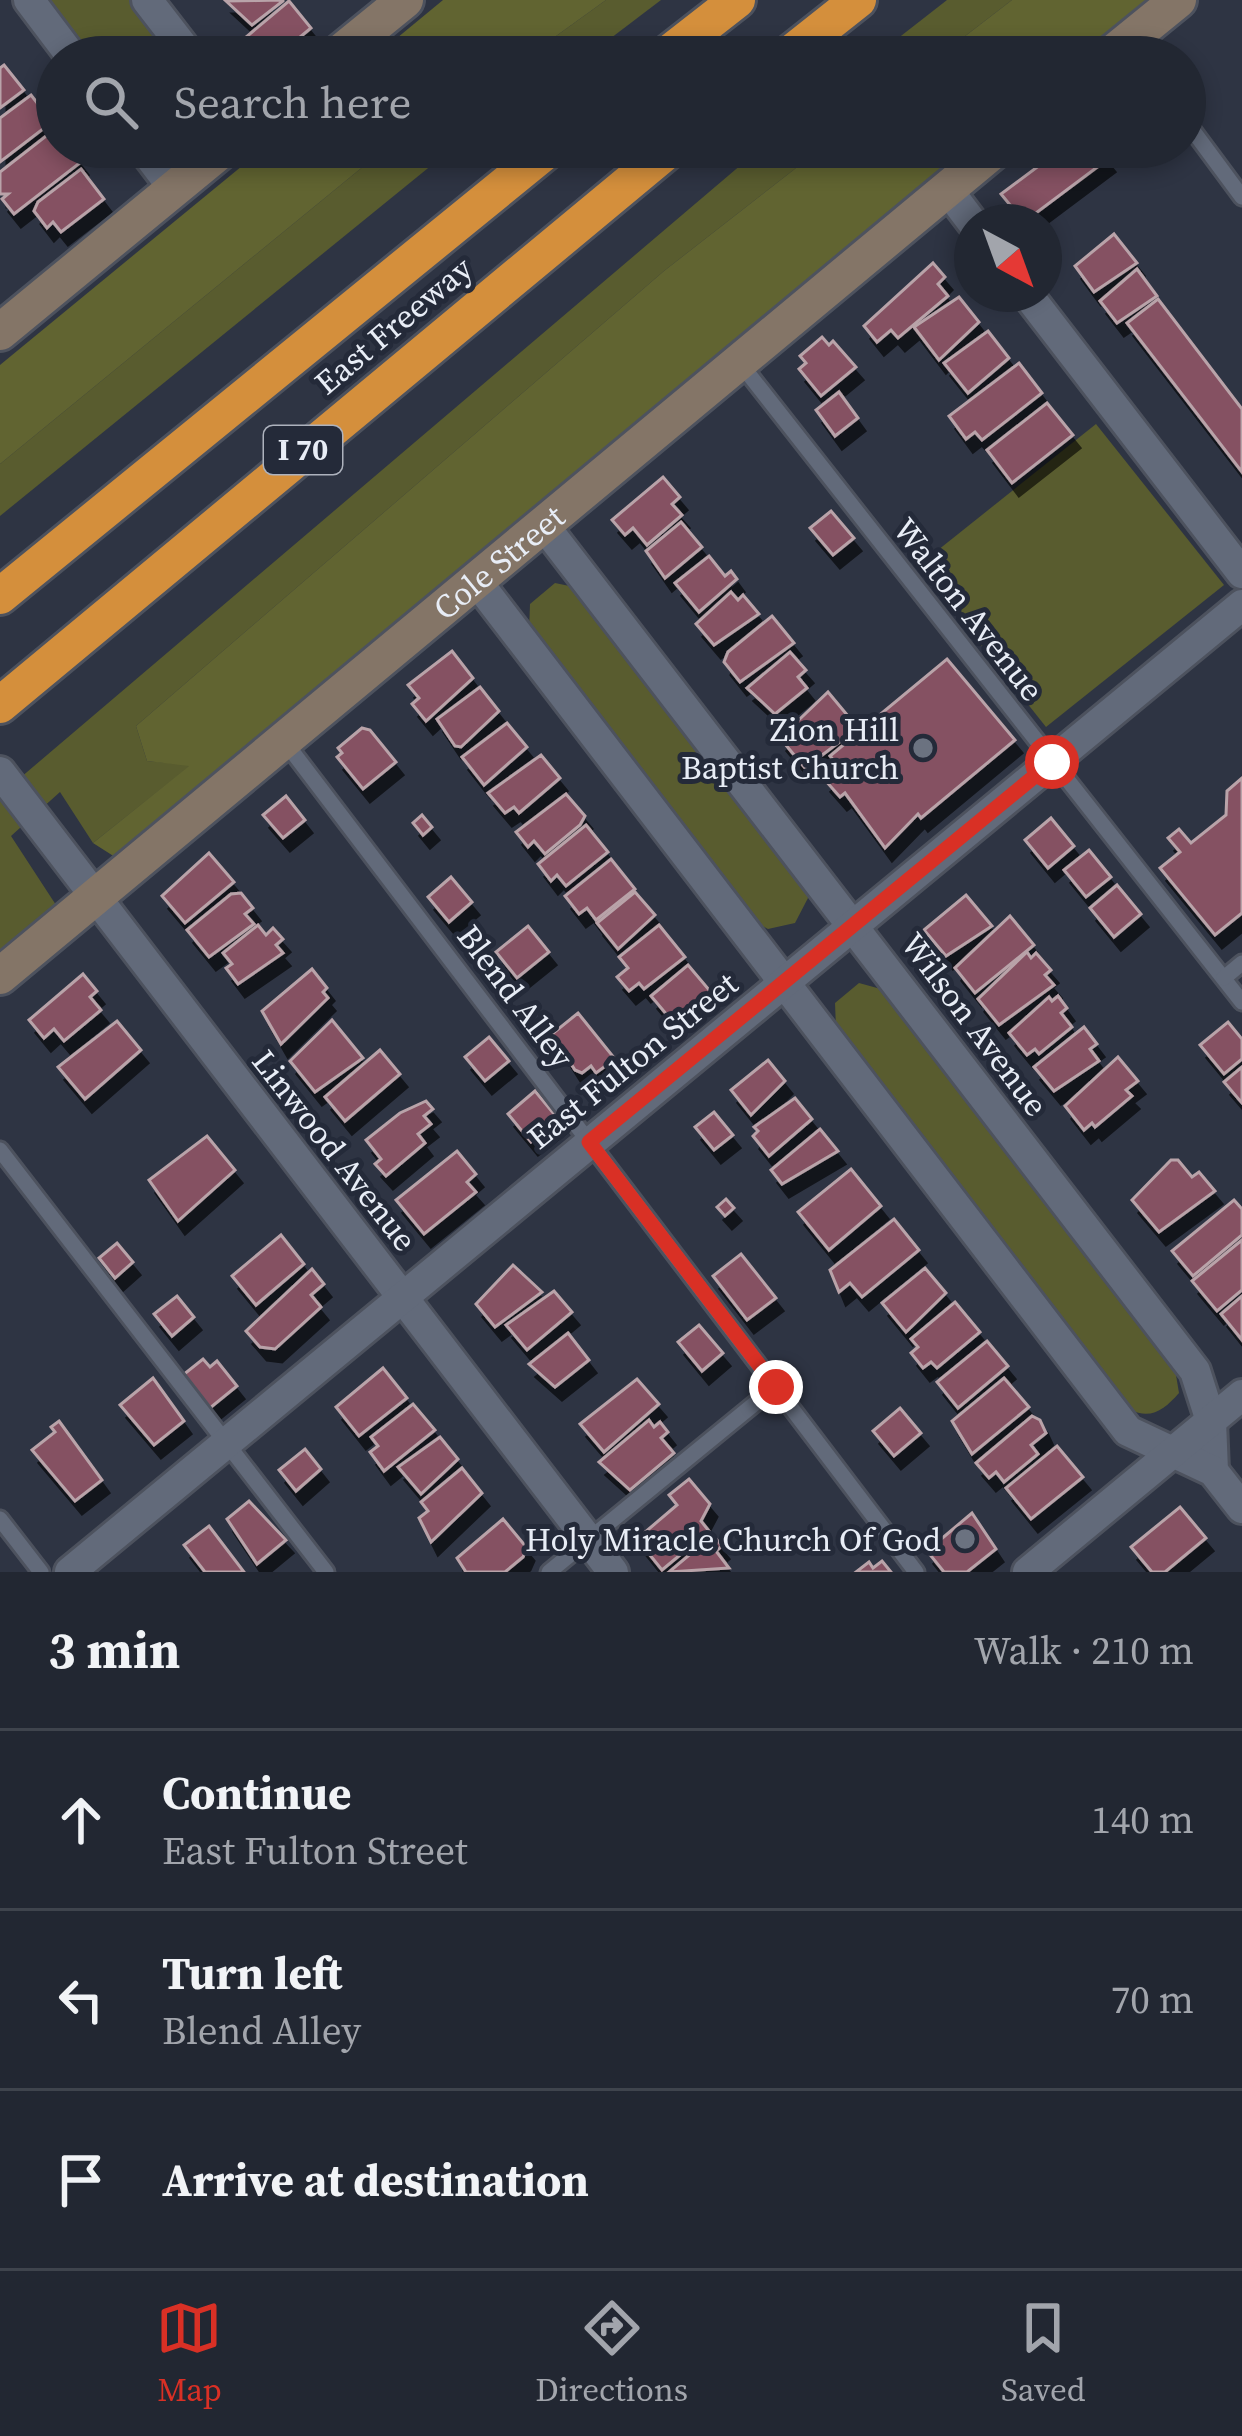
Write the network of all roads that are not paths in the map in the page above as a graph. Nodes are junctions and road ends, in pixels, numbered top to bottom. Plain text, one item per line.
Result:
1 (28, 0) edge
2 (147, 0) edge
3 (405, 0) edge
4 (737, 0) edge
5 (858, 0) edge
6 (1178, 0) edge
7 (56, 36) edge
8 (175, 36) edge
9 (361, 36) edge
10 (691, 36) edge
11 (813, 36) edge
12 (1141, 36) edge
13 (1206, 148) edge
14 (158, 168) edge
15 (200, 168) edge
16 (525, 168) edge
17 (647, 168) edge
18 (972, 168) edge
19 (174, 189) junction
20 (946, 189) junction
21 (1242, 197) edge
22 (958, 204) edge
23 (1041, 312) edge
24 (0, 332) edge
25 (740, 363) junction
26 (545, 527) junction
27 (35, 567) junction
28 (1242, 573) edge
29 (0, 579) edge
30 (478, 583) junction
31 (0, 596) edge
32 (1242, 605) edge
33 (6, 703) edge
34 (285, 742) junction
35 (1052, 762) junction
36 (0, 772) edge
37 (95, 898) junction
38 (853, 925) junction
39 (1242, 963) edge
40 (0, 976) edge
41 (1224, 978) junction
42 (784, 982) junction
43 (1242, 1002) edge
44 (589, 1142) junction
45 (0, 1150) edge
46 (401, 1295) junction
47 (776, 1387) junction
48 (1242, 1395) edge
49 (1211, 1420) junction
50 (224, 1443) junction
51 (1170, 1454) junction
52 (1214, 1471) junction
53 (1242, 1508) edge
54 (0, 1519) edge
55 (588, 1540) junction
56 (41, 1572) edge
57 (70, 1572) edge
58 (326, 1572) edge
59 (549, 1572) edge
60 (613, 1572) edge
61 (916, 1572) edge
62 (1028, 1572) edge

1 - 7 street
2 - 8 street
3 - 9 street
4 - 10 highway
5 - 11 highway
6 - 12 street
13 - 21 lane
14 - 19 street
15 - 19 street
16 - 27 highway, East Freeway / I 70
17 - 33 highway, East Freeway / I 70
18 - 20 street, Cole Street
19 - 24 street
20 - 22 street
20 - 25 street, Cole Street
23 - 28 street
25 - 26 street, Cole Street
25 - 35 lane, Walton Avenue
26 - 30 street, Cole Street
26 - 38 street, Wilson Avenue
27 - 29 highway
27 - 31 highway, East Freeway / I 70
30 - 34 street, Cole Street
30 - 42 street
32 - 35 street, East Fulton Street
34 - 37 street, Cole Street
34 - 44 lane, Blend Alley
35 - 38 street, East Fulton Street
35 - 41 lane, Walton Avenue
36 - 37 street, Linwood Avenue
37 - 40 street, Cole Street
37 - 46 street, Linwood Avenue
38 - 42 street, East Fulton Street
38 - 49 street, Wilson Avenue
39 - 41 lane
41 - 43 lane, Walton Avenue
42 - 44 street, East Fulton Street
42 - 51 street
44 - 46 street, East Fulton Street
44 - 47 lane, Blend Alley
45 - 50 lane
46 - 50 street, East Fulton Street
46 - 55 street, Linwood Avenue
47 - 55 lane
47 - 61 lane, Blend Alley
48 - 49 street
49 - 51 street
49 - 52 street, Wilson Avenue
50 - 57 street, East Fulton Street
50 - 58 lane
51 - 52 street
51 - 62 street
52 - 53 street
54 - 56 lane
55 - 59 lane
55 - 60 street, Linwood Avenue

